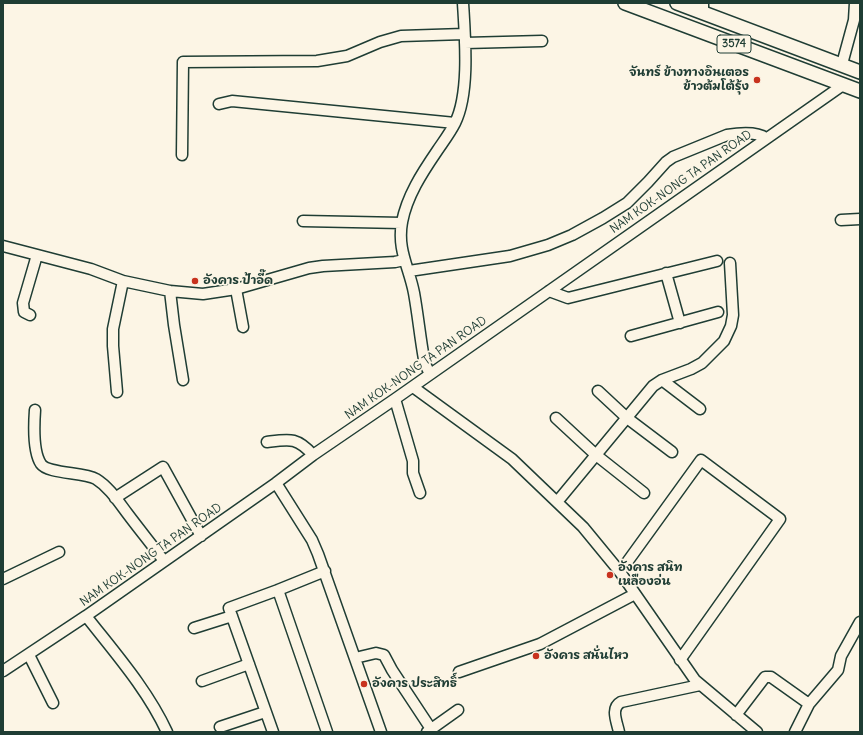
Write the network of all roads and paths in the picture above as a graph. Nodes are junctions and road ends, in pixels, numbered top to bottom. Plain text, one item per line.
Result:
1 (463, 3) edge
2 (625, 3) edge
3 (677, 3) edge
4 (855, 3) edge
5 (703, 8) edge
6 (464, 38) junction
7 (542, 41) dead end
8 (850, 68) edge
9 (843, 85) junction
10 (860, 91) edge
11 (219, 104) dead end
12 (455, 122) junction
13 (766, 138) junction
14 (182, 155) dead end
15 (860, 219) edge
16 (841, 220) dead end
17 (303, 222) dead end
18 (402, 223) junction
19 (3, 246) edge
20 (37, 254) junction
21 (404, 260) junction
22 (717, 261) dead end
23 (730, 263) dead end
24 (409, 271) junction
25 (666, 273) junction
26 (123, 281) junction
27 (236, 289) junction
28 (170, 291) junction
29 (549, 291) junction
30 (718, 312) dead end
31 (30, 315) dead end
32 (680, 322) junction
33 (243, 327) dead end
34 (631, 336) dead end
35 (430, 374) junction
36 (183, 380) dead end
37 (662, 380) junction
38 (413, 387) junction
39 (598, 391) dead end
40 (118, 392) dead end
41 (395, 399) junction
42 (700, 409) dead end
43 (35, 410) dead end
44 (556, 418) dead end
45 (627, 418) junction
46 (268, 442) dead end
47 (672, 452) dead end
48 (596, 455) junction
49 (313, 456) junction
50 (276, 483) junction
51 (644, 492) dead end
52 (420, 493) dead end
53 (115, 498) junction
54 (557, 502) junction
55 (201, 536) junction
56 (59, 552) dead end
57 (164, 561) junction
58 (325, 571) junction
59 (620, 572) junction
60 (3, 579) edge
61 (278, 590) junction
62 (635, 594) junction
63 (86, 616) junction
64 (232, 616) junction
65 (860, 622) edge
66 (194, 628) dead end
67 (29, 655) junction
68 (355, 658) junction
69 (680, 660) junction
70 (249, 664) junction
71 (3, 671) edge
72 (459, 672) dead end
73 (202, 681) dead end
74 (700, 685) junction
75 (53, 703) dead end
76 (809, 704) junction
77 (458, 710) dead end
78 (266, 712) junction
79 (736, 715) junction
80 (220, 727) dead end
81 (429, 731) edge
82 (754, 731) edge
83 (166, 732) edge
84 (273, 732) edge
85 (327, 732) edge
86 (381, 732) edge
87 (619, 732) edge
88 (795, 732) edge

1 - 6 street
2 - 9 main road, 3574
3 - 5 main road, 3574
4 - 8 street
5 - 8 main road, 3574
6 - 7 street
6 - 12 street
6 - 14 street
8 - 9 main road
9 - 10 main road, 3574
9 - 13 street, NAM KOK-NONG TA PAN ROAD
11 - 12 street
12 - 18 street
13 - 24 street
13 - 29 street, NAM KOK-NONG TA PAN ROAD
15 - 16 street
17 - 18 street
18 - 21 street
19 - 20 street
20 - 26 street
20 - 31 street
21 - 24 street
21 - 27 street
22 - 25 street
23 - 37 street
24 - 35 street
25 - 29 street
25 - 32 street
26 - 28 street
26 - 40 street
27 - 28 street
27 - 33 street
28 - 36 street
29 - 35 street, NAM KOK-NONG TA PAN ROAD
30 - 32 street
32 - 34 street
35 - 38 street, NAM KOK-NONG TA PAN ROAD
37 - 42 street
37 - 45 street
38 - 41 street, NAM KOK-NONG TA PAN ROAD
38 - 54 street
39 - 45 street
41 - 49 street, NAM KOK-NONG TA PAN ROAD
41 - 52 street
43 - 53 street
44 - 48 street
45 - 47 street
45 - 48 street
46 - 49 street
48 - 51 street
48 - 54 street
49 - 50 street, NAM KOK-NONG TA PAN ROAD
50 - 55 street, NAM KOK-NONG TA PAN ROAD
50 - 58 street
53 - 55 street
53 - 57 street
54 - 59 street
55 - 57 street, NAM KOK-NONG TA PAN ROAD
56 - 60 street
57 - 63 street, NAM KOK-NONG TA PAN ROAD
58 - 61 street
58 - 68 street
59 - 62 street
59 - 69 street
61 - 64 street
61 - 85 street
62 - 69 street
62 - 72 street
63 - 67 street, NAM KOK-NONG TA PAN ROAD
63 - 83 street
64 - 66 street
64 - 70 street
65 - 76 street
67 - 71 street, NAM KOK-NONG TA PAN ROAD
67 - 75 street
68 - 81 street
68 - 86 street
69 - 74 street
70 - 73 street
70 - 78 street
74 - 79 street
74 - 87 street
76 - 79 street
76 - 88 street
77 - 81 street
78 - 80 street
78 - 84 street
79 - 82 street

